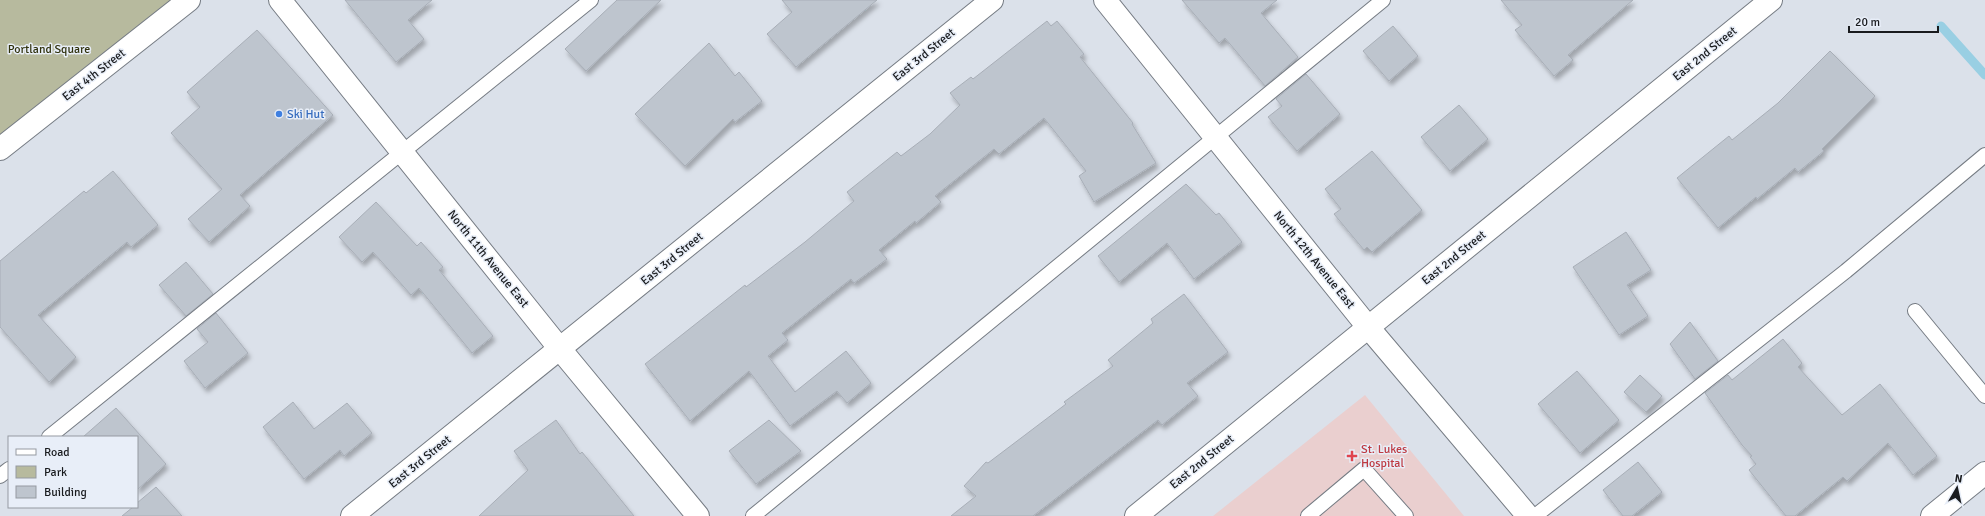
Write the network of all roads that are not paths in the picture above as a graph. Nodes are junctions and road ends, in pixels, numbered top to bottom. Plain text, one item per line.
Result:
1 (189, 0) edge
2 (280, 0) edge
3 (591, 0) edge
4 (992, 0) edge
5 (1105, 0) edge
6 (1383, 0) edge
7 (1771, 0) edge
8 (1215, 138) junction
9 (0, 149) edge
10 (403, 153) junction
11 (1985, 155) edge
12 (1915, 311) dead end
13 (1368, 327) junction
14 (560, 349) junction
15 (1985, 396) edge
16 (50, 436) edge
17 (8, 470) edge
18 (1985, 473) edge
19 (0, 476) edge
20 (1523, 514) edge
21 (352, 516) edge
22 (698, 516) edge
23 (753, 516) edge
24 (1136, 516) edge
25 (1308, 516) edge
26 (1406, 516) edge
27 (1932, 516) edge

1 - 9 street, East 4th Street
2 - 10 street, North 11th Avenue East
3 - 10 lane
4 - 14 street, East 3rd Street
5 - 8 street, North 12th Avenue East
6 - 8 lane
7 - 13 street, East 2nd Street
8 - 13 street, North 12th Avenue East
8 - 23 lane
10 - 14 street, North 11th Avenue East
10 - 16 lane
11 - 20 lane
12 - 15 lane
13 - 20 street, North 12th Avenue East
13 - 24 street, East 2nd Street
14 - 21 street, East 3rd Street
14 - 22 street, North 11th Avenue East
17 - 19 lane
18 - 27 street
25 - 26 lane

